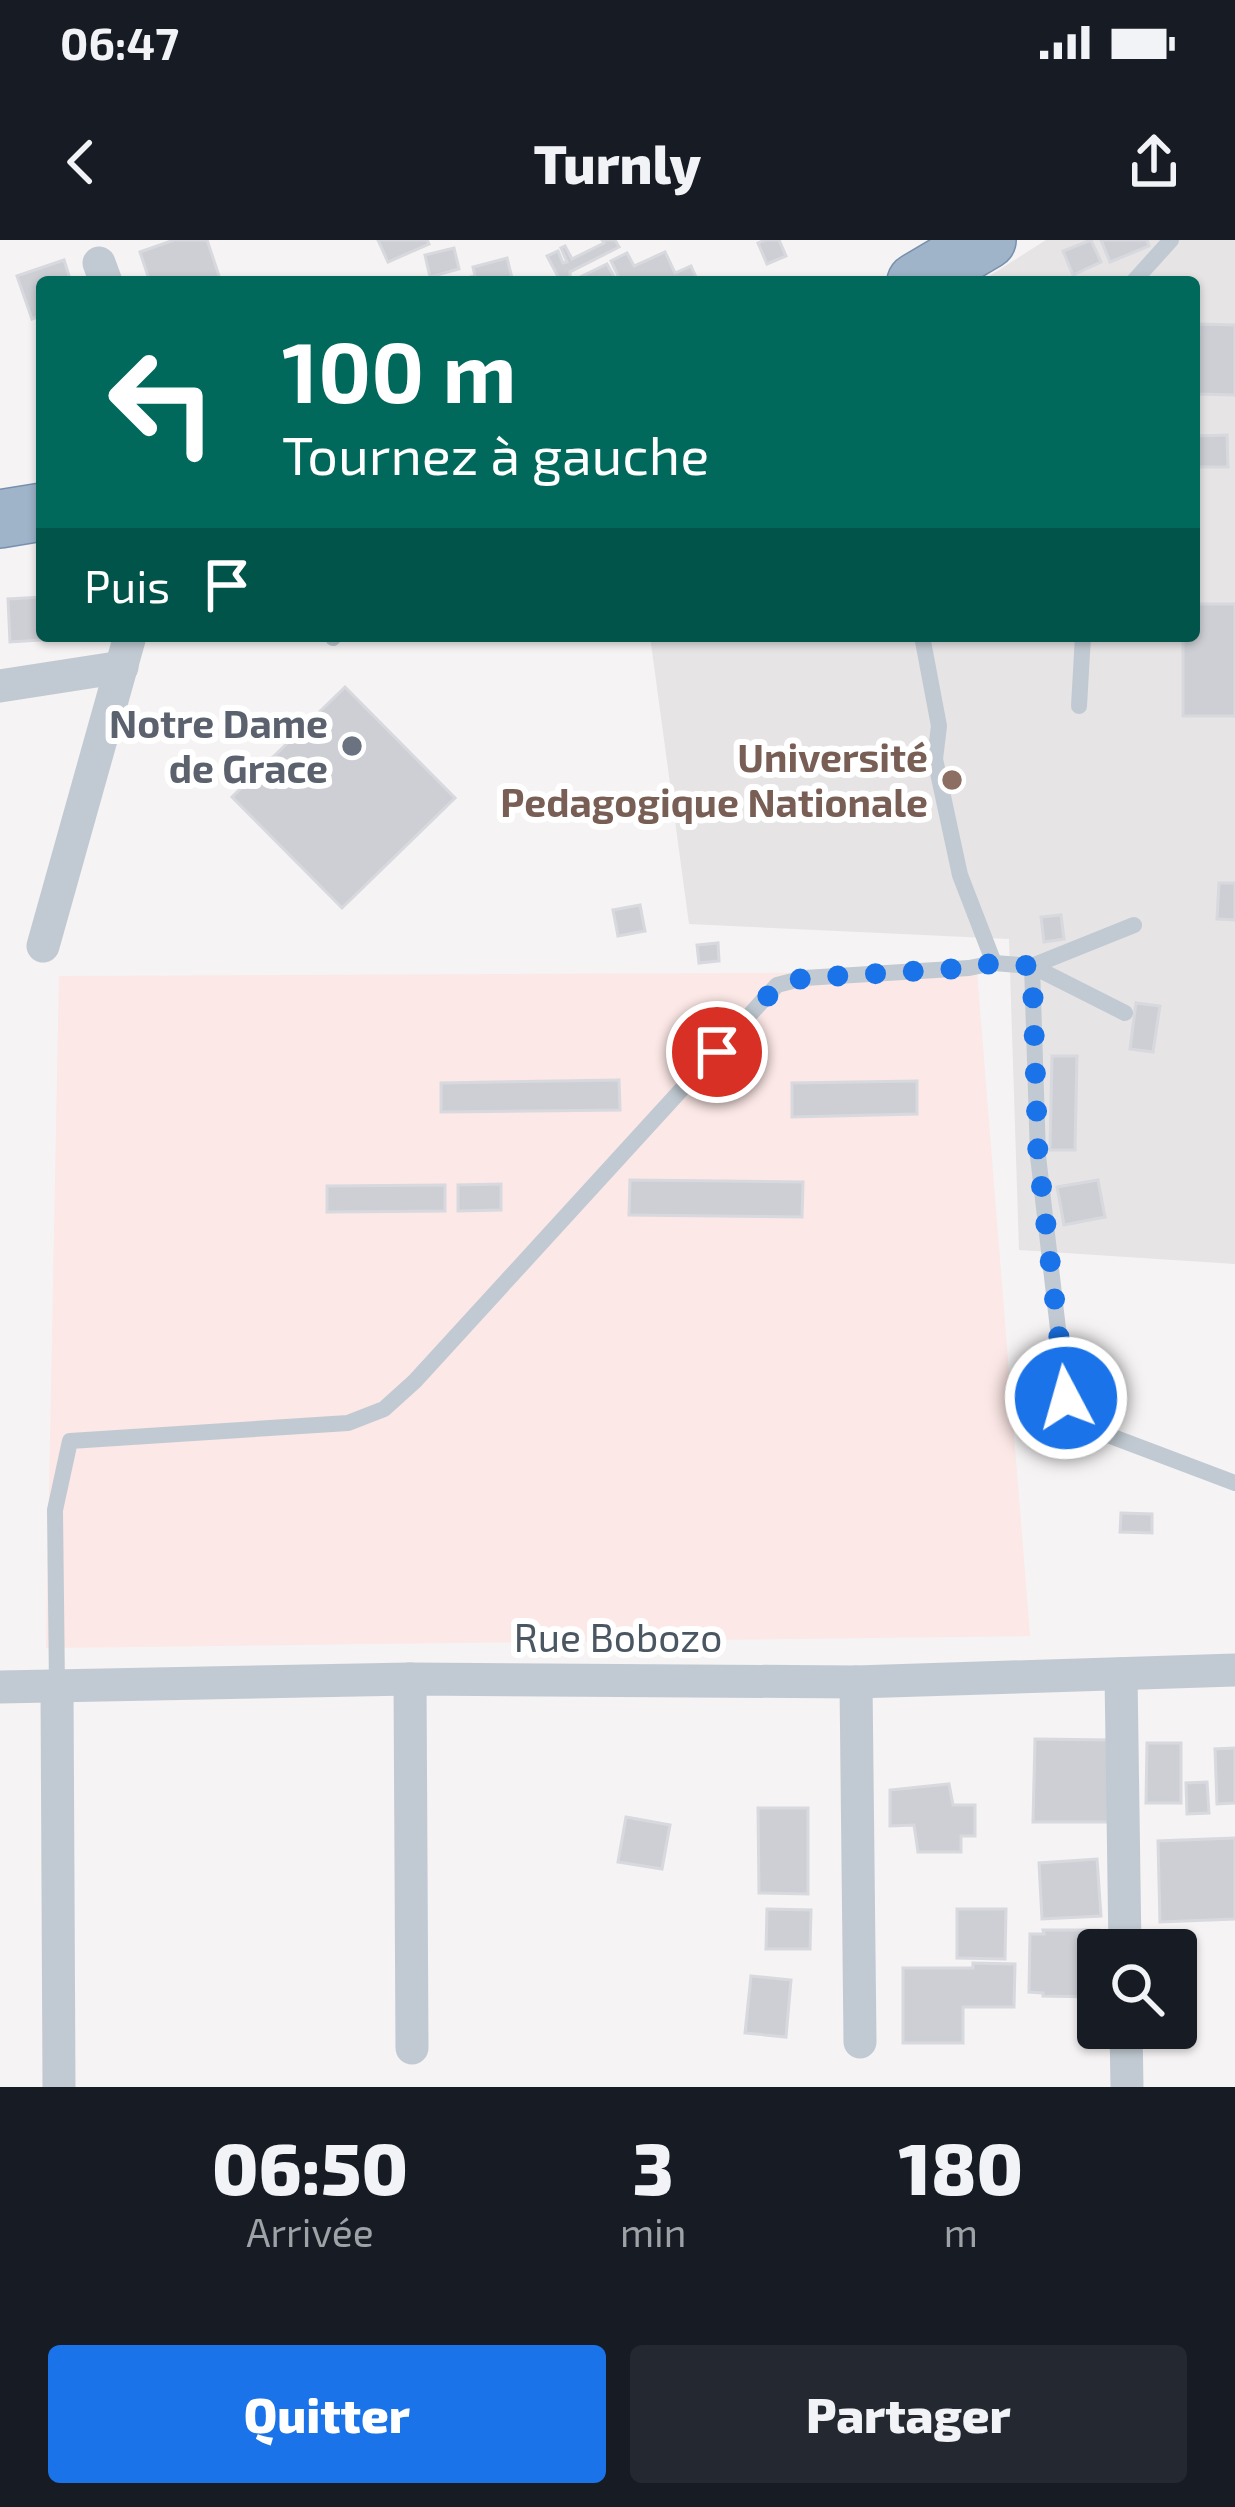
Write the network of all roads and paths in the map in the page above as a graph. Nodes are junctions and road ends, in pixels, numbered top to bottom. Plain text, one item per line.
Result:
1 (987, 240) edge
2 (1171, 240) edge
3 (926, 276) edge
4 (1138, 276) edge
5 (36, 513) edge
6 (0, 519) edge
7 (923, 642) edge
8 (1083, 642) edge
9 (126, 652) edge
10 (0, 686) edge
11 (1079, 706) dead end
12 (1134, 925) dead end
13 (43, 946) dead end
14 (994, 963) junction
15 (1032, 966) junction
16 (1125, 1013) dead end
17 (1235, 1483) edge
18 (1235, 1670) edge
19 (1121, 1674) junction
20 (410, 1678) junction
21 (856, 1682) junction
22 (57, 1687) junction
23 (0, 1688) edge
24 (1125, 1929) edge
25 (860, 2042) dead end
26 (412, 2048) dead end
27 (1126, 2049) edge
28 (59, 2087) edge
29 (1127, 2087) edge

1 - 3 highway
2 - 4 lane
5 - 6 highway
7 - 14 lane
8 - 11 lane
9 - 10 street
9 - 13 street
12 - 15 lane
14 - 15 lane
14 - 22 lane
15 - 16 lane
15 - 17 lane
18 - 19 street, Rue Bobozo
19 - 21 street, Rue Bobozo
19 - 24 street
20 - 21 street, Rue Bobozo
20 - 22 street, Rue Bobozo
20 - 26 street
21 - 25 street
22 - 23 street, Rue Bobozo
22 - 28 street
27 - 29 street

